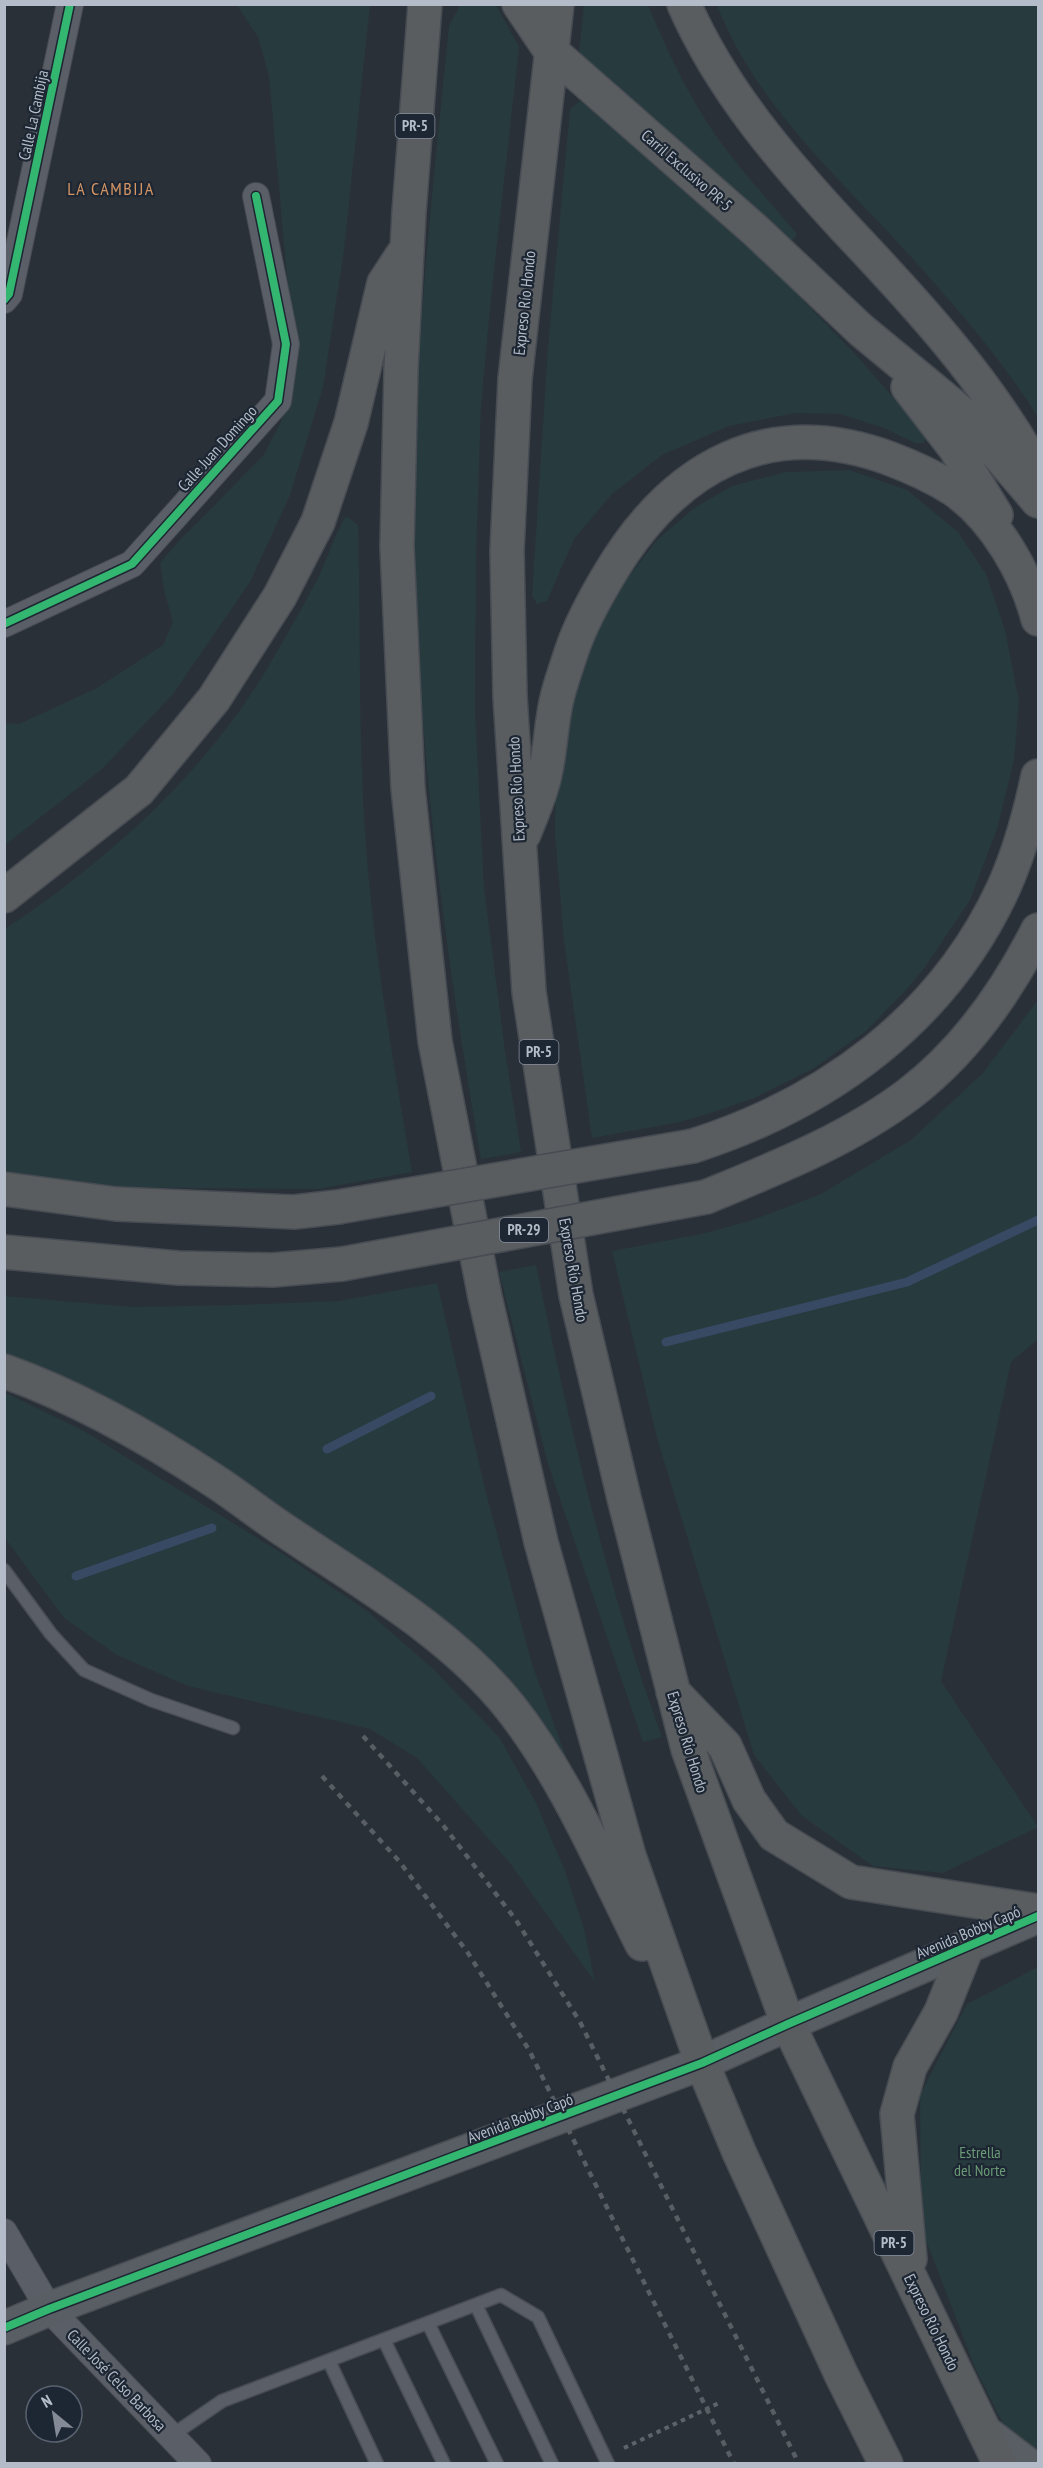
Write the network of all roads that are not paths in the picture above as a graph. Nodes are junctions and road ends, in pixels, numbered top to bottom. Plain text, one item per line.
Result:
1 (70, 4) edge
2 (425, 4) edge
3 (519, 4) edge
4 (557, 4) edge
5 (684, 4) edge
6 (550, 50) junction
7 (256, 196) dead end
8 (407, 248) junction
9 (4, 300) edge
10 (861, 330) junction
11 (1038, 472) edge
12 (1038, 501) edge
13 (1034, 605) edge
14 (4, 624) edge
15 (1038, 776) edge
16 (519, 847) junction
17 (4, 896) edge
18 (1038, 930) edge
19 (4, 1189) edge
20 (4, 1252) edge
21 (4, 1371) edge
22 (4, 1570) edge
23 (672, 1691) junction
24 (233, 1728) dead end
25 (1038, 1911) edge
26 (1038, 1916) edge
27 (968, 1947) junction
28 (788, 2024) junction
29 (702, 2064) junction
30 (4, 2232) edge
31 (912, 2279) junction
32 (476, 2305) junction
33 (49, 2309) junction
34 (428, 2323) junction
35 (4, 2328) edge
36 (384, 2340) junction
37 (329, 2361) junction
38 (985, 2432) junction
39 (171, 2436) junction
40 (607, 2460) edge
41 (198, 2463) edge
42 (377, 2463) edge
43 (444, 2463) edge
44 (497, 2463) edge
45 (552, 2463) edge
46 (886, 2463) edge
47 (1000, 2463) edge
48 (1027, 2463) edge

1 - 9 street, Calle La Cambija
2 - 8 highway, PR-5
3 - 6 highway, Carril Exclusivo PR-5
4 - 6 highway, Expreso Río Hondo / PR-5
5 - 11 highway
6 - 10 highway, Carril Exclusivo PR-5
6 - 16 highway, Expreso Río Hondo / PR-5
7 - 14 street, Calle Juan Domingo
8 - 17 highway
8 - 29 highway, PR-5
10 - 12 highway
10 - 13 highway
13 - 16 highway
15 - 19 highway, bridge
16 - 23 highway, Expreso Río Hondo / PR-5
18 - 20 highway, PR-29, bridge
21 - 29 highway
22 - 24 lane
23 - 25 highway
23 - 28 highway, Expreso Río Hondo / PR-5
26 - 27 street, Avenida Bobby Capó
27 - 28 street, Avenida Bobby Capó
27 - 31 highway
28 - 29 street, Avenida Bobby Capó
28 - 31 highway, Expreso Río Hondo / PR-5
29 - 33 street, Avenida Bobby Capó
29 - 46 highway, PR-5
30 - 33 street, Calle José Celso Barbosa
31 - 38 highway, Expreso Río Hondo / PR-5
32 - 34 lane
32 - 40 lane
32 - 45 lane
33 - 35 street, Avenida Bobby Capó
33 - 39 street, Calle José Celso Barbosa
34 - 36 lane
34 - 44 lane
36 - 37 lane
36 - 43 lane
37 - 39 lane
37 - 42 lane
38 - 47 highway, Expreso Río Hondo / PR-5
38 - 48 street
39 - 41 street, Calle José Celso Barbosa

